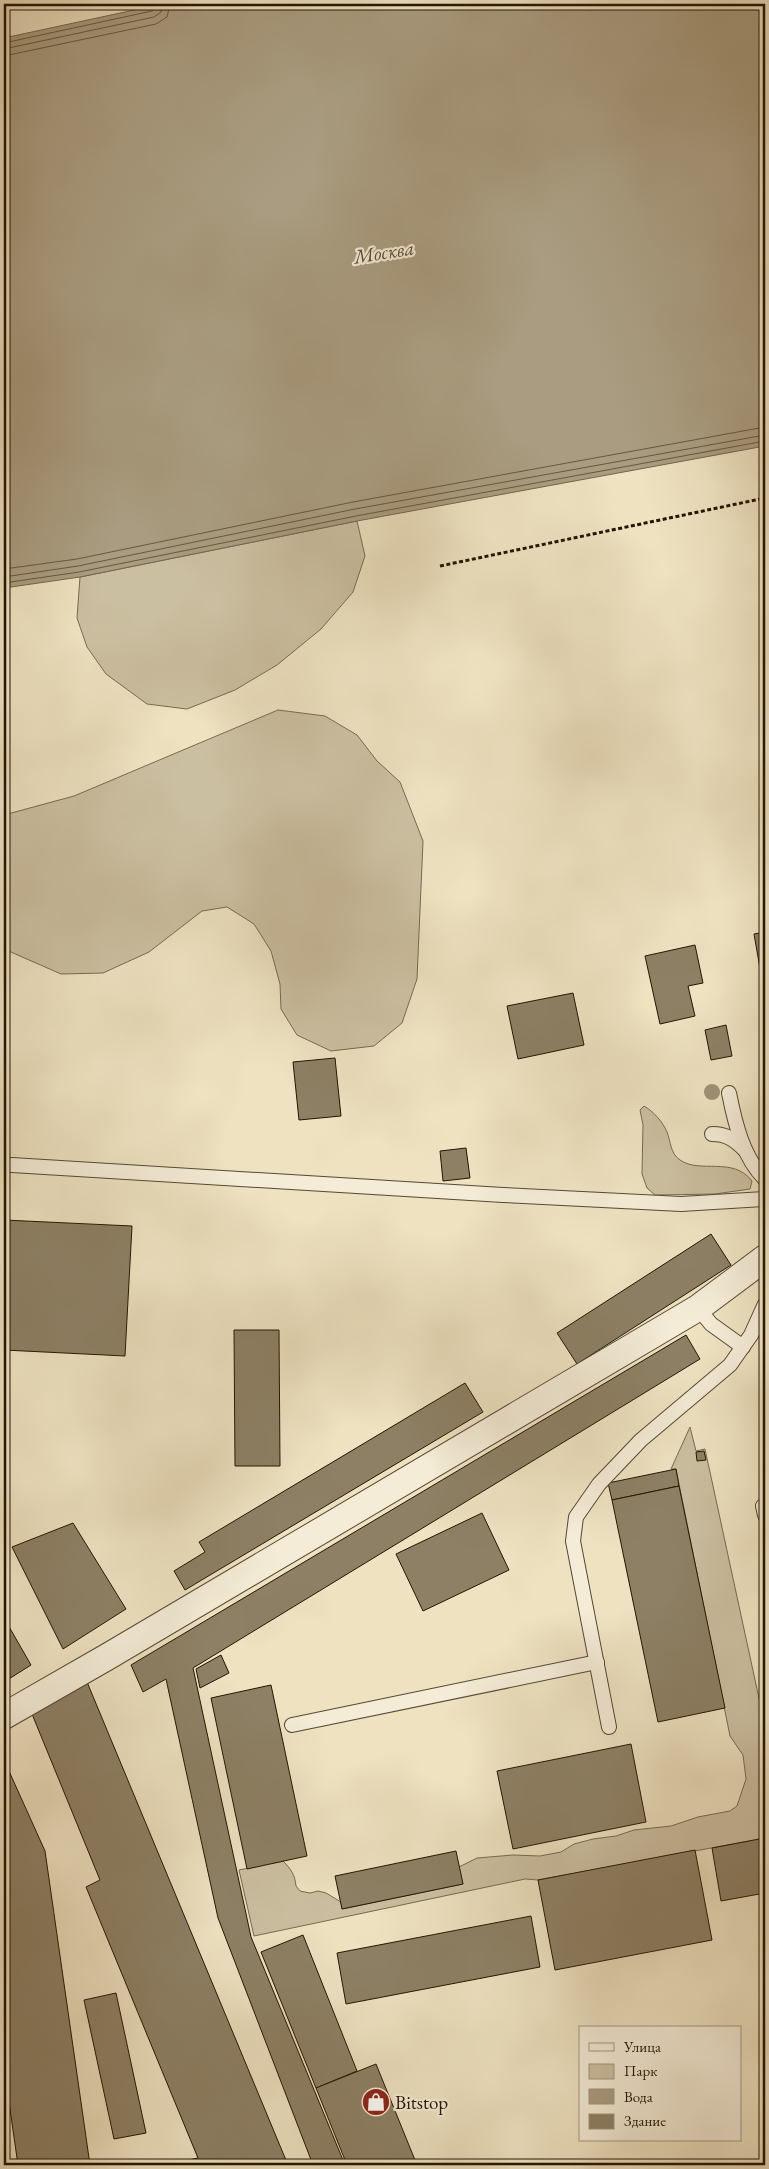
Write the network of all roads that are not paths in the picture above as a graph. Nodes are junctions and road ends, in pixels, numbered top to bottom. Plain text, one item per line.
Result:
1 (729, 1093) dead end
2 (712, 1134) dead end
3 (746, 1151) junction
4 (12, 1165) dead end
5 (765, 1179) edge
6 (765, 1199) edge
7 (765, 1258) edge
8 (765, 1304) edge
9 (698, 1308) junction
10 (743, 1347) junction
11 (596, 1662) junction
12 (4, 1716) edge
13 (292, 1726) dead end
14 (609, 1726) dead end

1 - 3 lane
2 - 3 lane
3 - 5 lane
4 - 6 lane
7 - 9 street
8 - 10 lane
9 - 10 lane
9 - 12 street
10 - 11 lane
11 - 13 lane
11 - 14 lane

